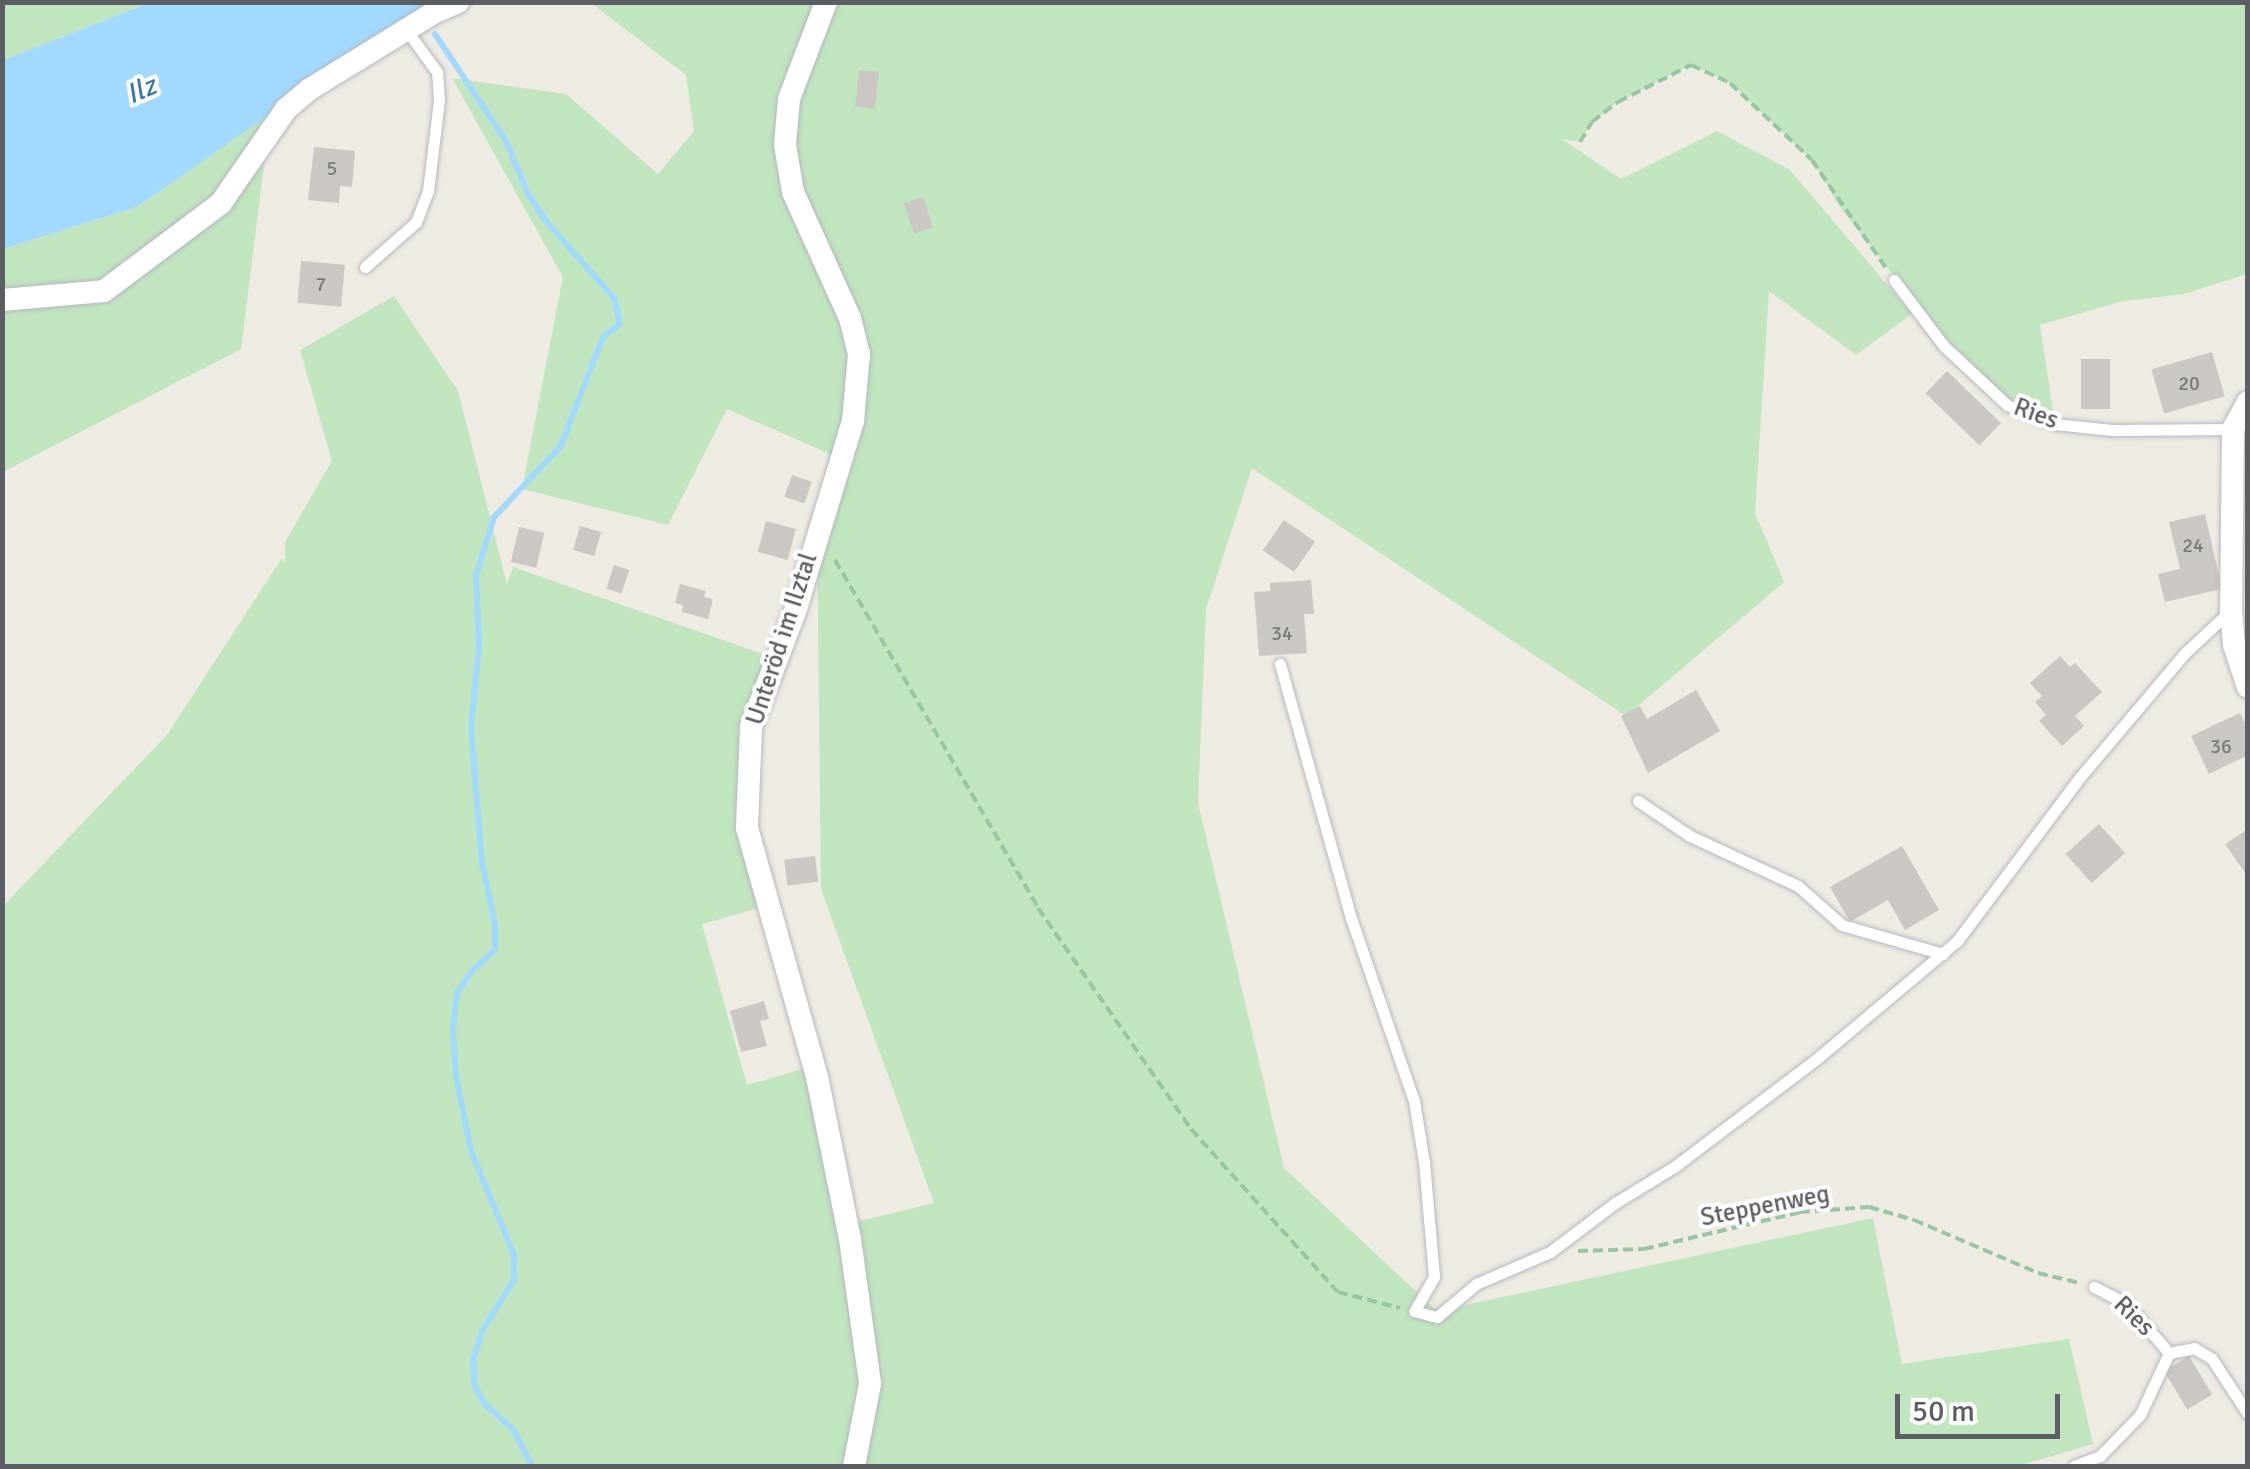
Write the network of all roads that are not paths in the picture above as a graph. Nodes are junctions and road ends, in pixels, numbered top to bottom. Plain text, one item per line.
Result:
1 (458, 2) edge
2 (826, 2) edge
3 (407, 30) junction
4 (365, 267) dead end
5 (1894, 280) road end
6 (2, 300) edge
7 (2248, 402) edge
8 (2233, 428) junction
9 (2230, 610) junction
10 (1280, 664) dead end
11 (2248, 687) edge
12 (1638, 800) dead end
13 (1942, 954) junction
14 (2094, 1287) road end
15 (2169, 1353) junction
16 (2248, 1414) edge
17 (854, 1466) edge
18 (2074, 1466) edge

1 - 3 street
2 - 17 street, Unteröd im Ilztal
3 - 4 lane
3 - 6 street
5 - 8 lane, Ries
7 - 8 street
8 - 9 street
9 - 11 street
9 - 13 lane
10 - 13 lane
12 - 13 lane
14 - 15 lane, Ries
15 - 16 lane, Ries
15 - 18 lane, Ries

